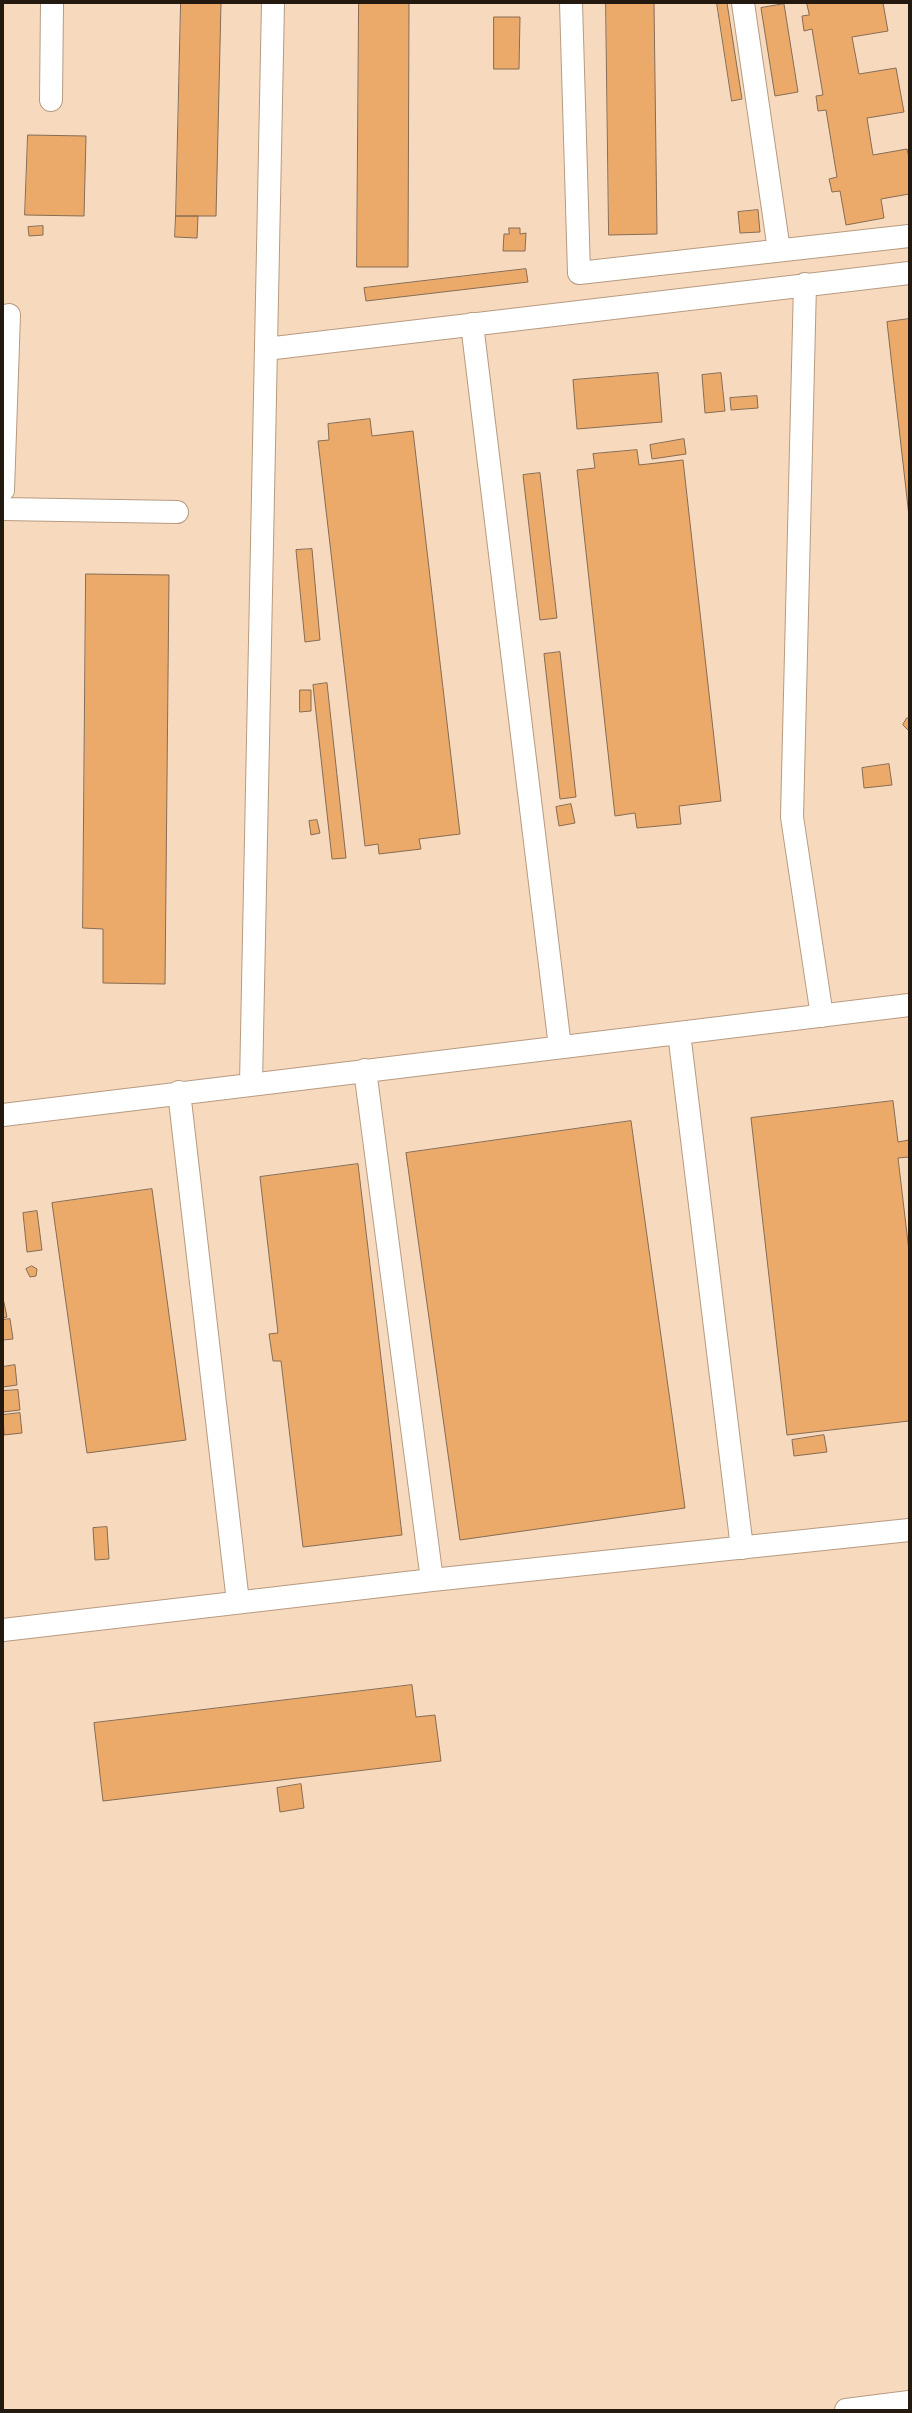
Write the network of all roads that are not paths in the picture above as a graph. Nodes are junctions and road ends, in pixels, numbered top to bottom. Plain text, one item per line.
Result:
1 (52, 3) edge
2 (273, 3) edge
3 (571, 3) edge
4 (743, 3) edge
5 (51, 100) dead end
6 (909, 236) edge
7 (779, 250) junction
8 (909, 273) edge
9 (805, 284) junction
10 (3, 317) edge
11 (472, 324) junction
12 (266, 349) junction
13 (3, 490) edge
14 (3, 509) edge
15 (178, 512) dead end
16 (909, 1005) edge
17 (822, 1016) junction
18 (679, 1032) junction
19 (560, 1047) junction
20 (365, 1070) junction
21 (251, 1084) junction
22 (179, 1092) junction
23 (3, 1115) edge
24 (909, 1530) edge
25 (742, 1548) junction
26 (432, 1580) junction
27 (238, 1602) junction
28 (3, 1630) edge
29 (909, 2402) edge
30 (846, 2410) edge

1 - 5 lane
2 - 12 lane
3 - 7 lane
4 - 7 lane
6 - 7 lane
8 - 9 lane
9 - 11 lane
9 - 17 lane
10 - 13 lane
11 - 12 lane
11 - 19 lane
12 - 21 lane
14 - 15 lane
16 - 17 lane
17 - 18 lane
18 - 19 lane
18 - 25 lane
19 - 20 lane
20 - 21 lane
20 - 26 lane
21 - 22 lane
22 - 23 lane
22 - 27 lane
24 - 25 lane
25 - 26 lane
26 - 27 lane
27 - 28 lane
29 - 30 lane

